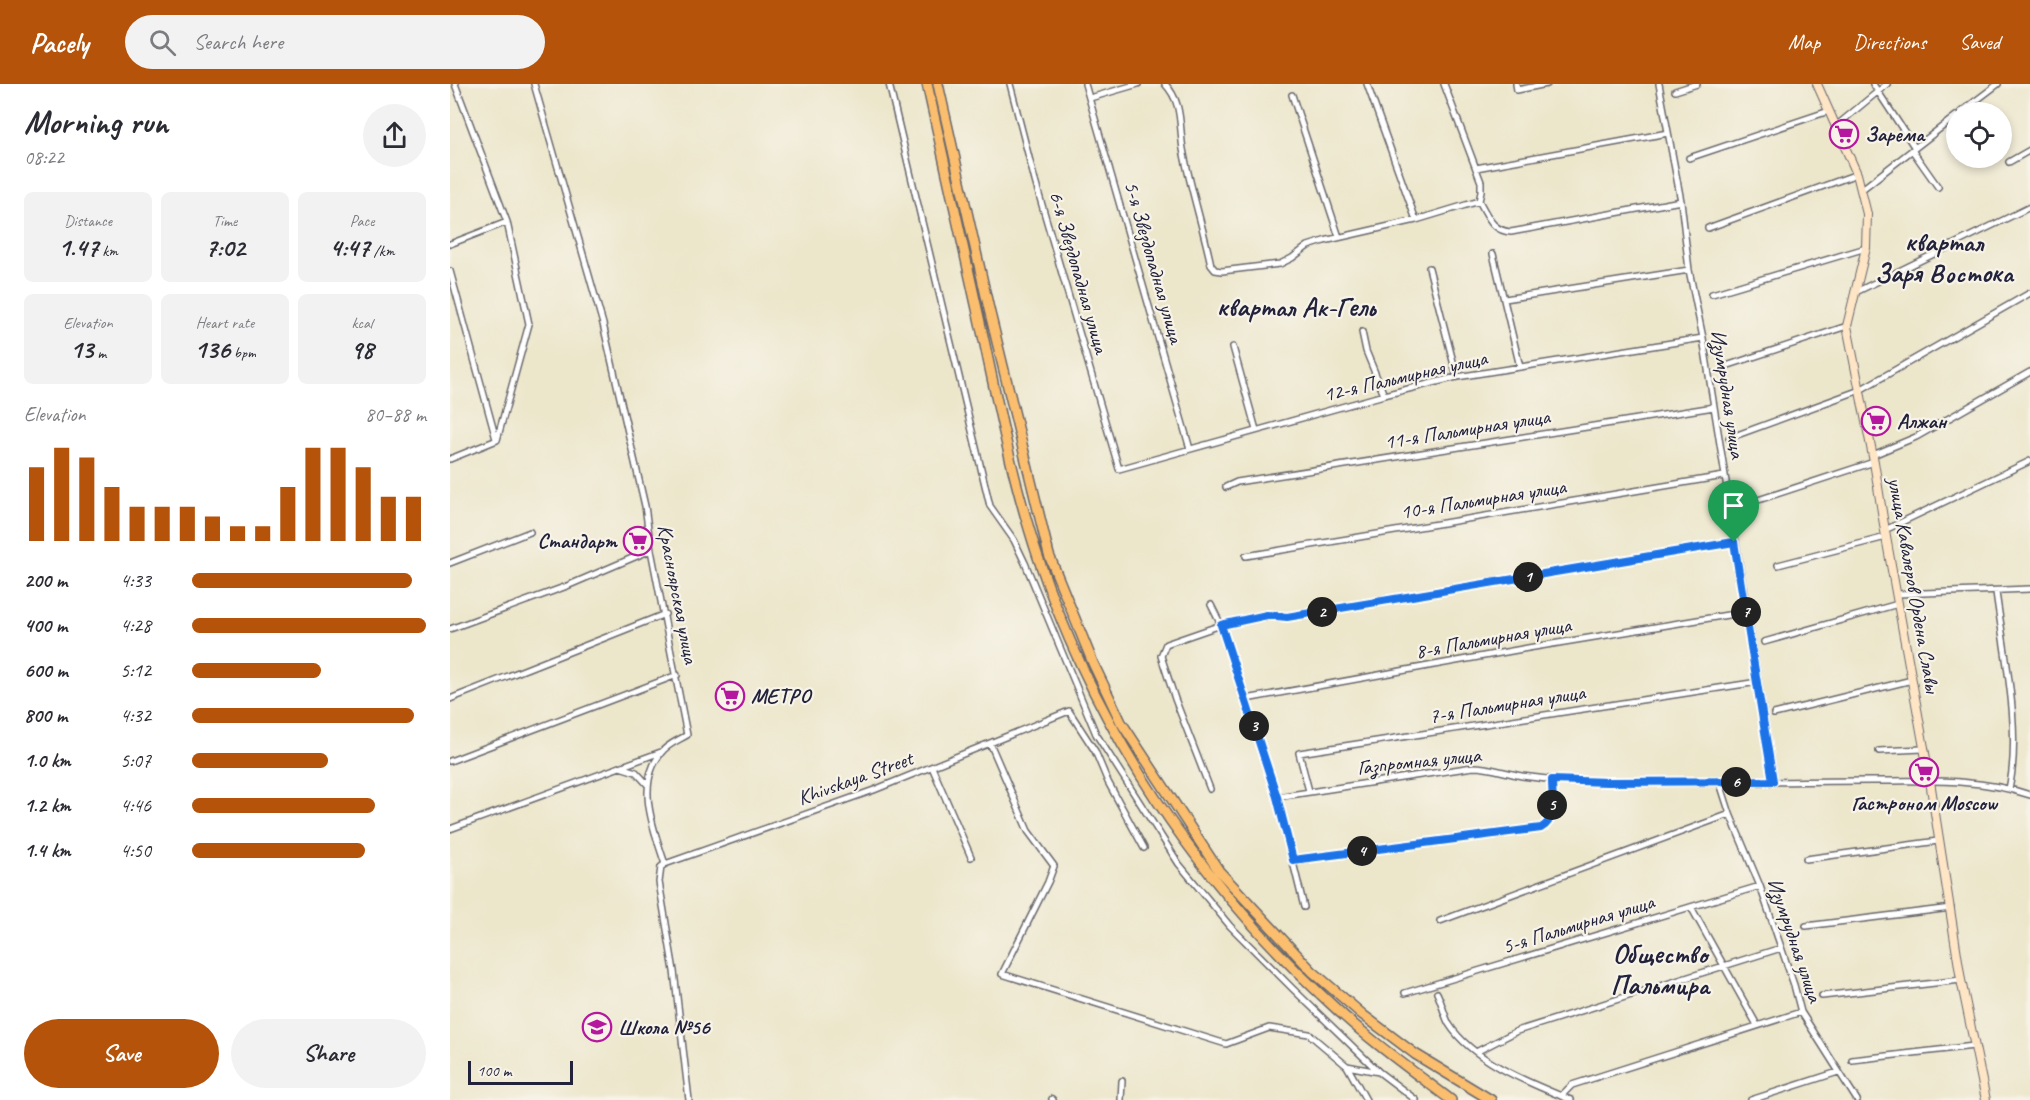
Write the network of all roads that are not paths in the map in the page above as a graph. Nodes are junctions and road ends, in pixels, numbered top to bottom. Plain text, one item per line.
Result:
1 (456, 84) edge
2 (534, 84) edge
3 (890, 84) edge
4 (927, 84) edge
5 (938, 84) edge
6 (1010, 84) edge
7 (1085, 84) edge
8 (1138, 84) edge
9 (1165, 84) edge
10 (1367, 84) edge
11 (1444, 84) edge
12 (1547, 84) edge
13 (1659, 84) edge
14 (1697, 84) edge
15 (1817, 84) edge
16 (1873, 84) edge
17 (1887, 84) edge
18 (1998, 84) edge
19 (1516, 87) edge
20 (1675, 91) dead end
21 (1878, 91) junction
22 (1292, 95) dead end
23 (1090, 98) junction
24 (1974, 102) edge
25 (1829, 111) junction
26 (1946, 124) edge
27 (1836, 126) junction
28 (1668, 133) junction
29 (1914, 149) junction
30 (2030, 150) edge
31 (1689, 158) dead end
32 (2012, 160) edge
33 (1476, 168) junction
34 (1857, 174) junction
35 (1938, 187) dead end
36 (1861, 190) junction
37 (1479, 201) junction
38 (1681, 201) junction
39 (2030, 207) edge
40 (1416, 220) junction
41 (507, 222) junction
42 (1708, 228) dead end
43 (1339, 237) junction
44 (450, 244) edge
45 (1866, 248) junction
46 (1493, 254) dead end
47 (1429, 268) dead end
48 (1689, 270) junction
49 (450, 271) edge
50 (1856, 292) junction
51 (2030, 293) edge
52 (1712, 294) dead end
53 (1505, 299) junction
54 (1847, 326) junction
55 (1362, 332) dead end
56 (1703, 338) junction
57 (1233, 347) dead end
58 (1726, 366) dead end
59 (1520, 367) junction
60 (2030, 372) edge
61 (1457, 377) junction
62 (1860, 390) junction
63 (1384, 395) junction
64 (1714, 407) junction
65 (1256, 430) junction
66 (1729, 438) dead end
67 (497, 440) junction
68 (1190, 449) junction
69 (450, 459) edge
70 (1874, 459) junction
71 (2030, 461) edge
72 (1119, 469) joint
73 (1725, 476) junction
74 (1226, 487) dead end
75 (1743, 505) dead end
76 (530, 532) dead end
77 (1885, 534) junction
78 (1734, 542) junction
79 (651, 550) junction
80 (1246, 556) dead end
81 (450, 563) edge
82 (1778, 565) dead end
83 (2030, 589) edge
84 (1996, 592) junction
85 (1897, 594) junction
86 (1898, 604) junction
87 (1211, 605) dead end
88 (1746, 612) junction
89 (665, 614) junction
90 (1221, 625) junction
91 (450, 629) edge
92 (1764, 642) dead end
93 (677, 675) junction
94 (1912, 680) junction
95 (1758, 682) junction
96 (450, 699) edge
97 (1245, 699) junction
98 (1774, 714) dead end
99 (990, 743) junction
100 (1923, 748) junction
101 (1879, 751) dead end
102 (661, 752) junction
103 (450, 762) edge
104 (620, 767) junction
105 (932, 767) junction
106 (1552, 780) junction
107 (1773, 781) junction
108 (1929, 782) junction
109 (1720, 783) junction
110 (648, 785) junction
111 (1210, 789) dead end
112 (2008, 789) junction
113 (1309, 791) junction
114 (2030, 795) edge
115 (1277, 797) junction
116 (1730, 814) junction
117 (450, 829) edge
118 (1938, 841) junction
119 (1144, 848) dead end
120 (971, 857) dead end
121 (1806, 859) dead end
122 (1293, 860) junction
123 (665, 864) junction
124 (1760, 886) junction
125 (1304, 907) dead end
126 (1692, 907) junction
127 (1951, 908) junction
128 (1440, 921) dead end
129 (1806, 926) dead end
130 (1781, 948) junction
131 (1724, 966) junction
132 (1961, 980) junction
133 (1405, 993) dead end
134 (1437, 993) dead end
135 (1822, 996) dead end
136 (1801, 1012) junction
137 (1757, 1025) junction
138 (1974, 1046) junction
139 (1476, 1052) junction
140 (1851, 1060) dead end
141 (1347, 1066) junction
142 (1379, 1072) junction
143 (1838, 1072) junction
144 (1122, 1081) dead end
145 (1561, 1096) junction
146 (689, 1100) edge
147 (1121, 1100) edge
148 (1366, 1100) edge
149 (1416, 1100) edge
150 (1451, 1100) edge
151 (1491, 1100) edge
152 (1571, 1100) edge
153 (1751, 1100) edge
154 (1857, 1100) edge
155 (1986, 1100) edge

1 - 41 street
2 - 79 street, Красноярская улица
3 - 142 street
4 - 150 main road
5 - 151 main road
6 - 72 street, 6-я Звездопадная улица
7 - 23 street, 5-я Звездопадная улица
8 - 23 street
9 - 43 street
10 - 40 street
11 - 33 street
12 - 19 street
13 - 28 street, Изумрудная улица
14 - 20 street
15 - 25 street, улица Кавалеров Ордена Славы
16 - 21 street
17 - 21 street
18 - 24 street
21 - 27 street
21 - 29 street
22 - 43 street
23 - 68 street, 5-я Звездопадная улица
25 - 27 street, улица Кавалеров Ордена Славы
25 - 31 street
26 - 29 street
27 - 34 street, улица Кавалеров Ордена Славы
28 - 33 street
28 - 38 street, Изумрудная улица
29 - 35 street
29 - 36 street
30 - 32 street
33 - 37 street
34 - 36 street, улица Кавалеров Ордена Славы
34 - 42 street
36 - 45 street, улица Кавалеров Ордена Славы
37 - 38 street
37 - 40 street
38 - 48 street, Изумрудная улица
39 - 50 street
40 - 43 street
41 - 44 street
41 - 67 street
45 - 50 street, улица Кавалеров Ордена Славы
45 - 52 street
46 - 53 street
47 - 61 street
48 - 53 street
48 - 56 street, Изумрудная улица
49 - 67 street
50 - 54 street, улица Кавалеров Ордена Славы
51 - 62 street
53 - 59 street
54 - 58 street
54 - 62 street, улица Кавалеров Ордена Славы
55 - 63 street
56 - 59 street, 12-я Пальмирная улица
56 - 64 street, Изумрудная улица
57 - 65 street
59 - 61 street, 12-я Пальмирная улица
60 - 70 street
61 - 63 street, 12-я Пальмирная улица
62 - 66 street
62 - 70 street, улица Кавалеров Ордена Славы
63 - 65 street, 12-я Пальмирная улица
64 - 73 street, Изумрудная улица
64 - 74 street, 11-я Пальмирная улица
65 - 68 street, 12-я Пальмирная улица
67 - 69 street
68 - 72 street, 12-я Пальмирная улица
70 - 75 street
70 - 77 street, улица Кавалеров Ордена Славы
71 - 77 street
73 - 78 street, Изумрудная улица
73 - 80 street, 10-я Пальмирная улица
76 - 81 street
77 - 82 street
77 - 85 street, улица Кавалеров Ордена Славы
78 - 88 street, Изумрудная улица
78 - 90 street
79 - 89 street, Красноярская улица
79 - 91 street
83 - 84 street
84 - 85 street
84 - 112 street
85 - 86 street, улица Кавалеров Ордена Славы
86 - 92 street
86 - 94 street, улица Кавалеров Ордена Славы
87 - 90 street
88 - 95 street, Изумрудная улица
88 - 97 street, 8-я Пальмирная улица
89 - 93 street, Красноярская улица
89 - 96 street
90 - 97 street
90 - 111 street
93 - 102 street, Красноярская улица
93 - 103 street
94 - 98 street
94 - 100 street, улица Кавалеров Ордена Славы
95 - 107 street, Изумрудная улица
95 - 113 street, 7-я Пальмирная улица
97 - 115 street
99 - 105 street, Khivskaya Street
99 - 119 street, Khivskaya Street
99 - 141 street
100 - 101 street
100 - 108 street, улица Кавалеров Ордена Славы
102 - 104 street
102 - 110 street
104 - 110 street
104 - 117 street
105 - 120 street
105 - 123 street, Khivskaya Street
106 - 109 street, Газпромная улица
106 - 113 street, Газпромная улица
106 - 122 street
107 - 108 street, Газпромная улица
107 - 109 street, Газпромная улица
108 - 112 street, Газпромная улица
108 - 118 street, улица Кавалеров Ордена Славы
109 - 116 street, Изумрудная улица
110 - 123 street
112 - 114 street, Газпромная улица
113 - 115 street, Газпромная улица
115 - 122 street
116 - 124 street, Изумрудная улица
116 - 128 street
118 - 121 street
118 - 127 street, улица Кавалеров Ордена Славы
122 - 125 street
123 - 146 street
124 - 126 street, 5-я Пальмирная улица
124 - 130 street, Изумрудная улица
126 - 131 street
126 - 133 street, 5-я Пальмирная улица
127 - 129 street
127 - 132 street, улица Кавалеров Ордена Славы
130 - 131 street
130 - 136 street, Изумрудная улица
131 - 137 street
131 - 139 street
132 - 135 street
132 - 138 street, улица Кавалеров Ордена Славы
134 - 139 street
136 - 137 street
136 - 143 street, Изумрудная улица
137 - 145 street
138 - 140 street
138 - 155 street, улица Кавалеров Ордена Славы
139 - 145 street
141 - 142 street
141 - 148 street
142 - 149 street
143 - 153 street
143 - 154 street, Изумрудная улица
144 - 147 street
145 - 152 street

